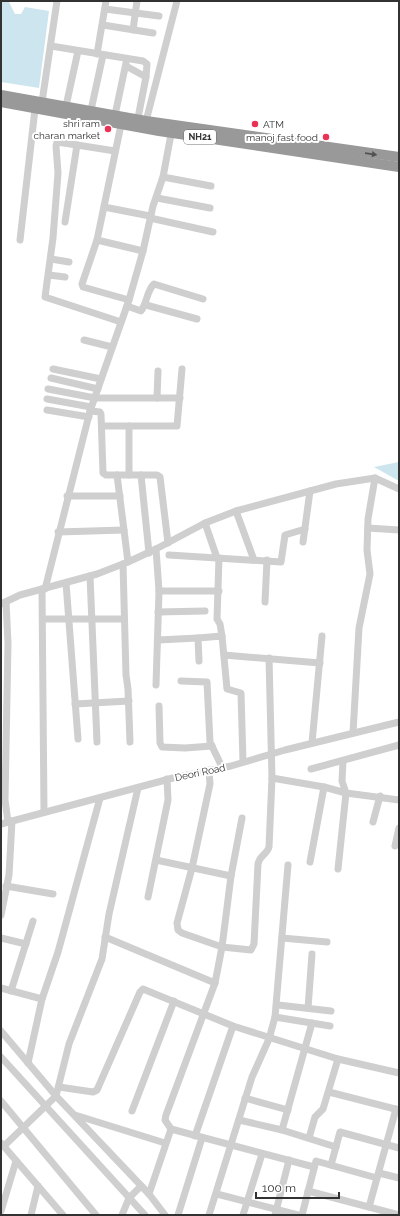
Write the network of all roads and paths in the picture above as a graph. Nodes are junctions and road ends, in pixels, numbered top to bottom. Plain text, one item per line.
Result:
1 (57, 1) edge
2 (106, 1) edge
3 (138, 1) edge
4 (177, 1) edge
5 (105, 9) junction
6 (136, 13) junction
7 (159, 16) dead end
8 (103, 25) junction
9 (133, 30) junction
10 (153, 33) dead end
11 (51, 46) junction
12 (78, 51) junction
13 (100, 55) junction
14 (127, 59) junction
15 (126, 66) junction
16 (146, 77) junction
17 (1, 95) edge
18 (1, 102) edge
19 (39, 105) junction
20 (66, 106) junction
21 (91, 110) junction
22 (119, 118) junction
23 (141, 124) junction
24 (172, 129) junction
25 (76, 145) junction
26 (115, 151) junction
27 (399, 158) edge
28 (399, 167) edge
29 (163, 177) junction
30 (211, 186) dead end
31 (157, 198) junction
32 (104, 207) junction
33 (210, 208) dead end
34 (150, 217) junction
35 (65, 222) dead end
36 (213, 232) dead end
37 (20, 240) dead end
38 (97, 240) junction
39 (143, 252) junction
40 (51, 259) junction
41 (69, 262) dead end
42 (49, 275) junction
43 (65, 277) dead end
44 (203, 299) dead end
45 (128, 303) junction
46 (146, 305) junction
47 (197, 319) dead end
48 (121, 322) junction
49 (84, 340) dead end
50 (112, 347) junction
51 (53, 369) dead end
52 (182, 369) dead end
53 (158, 371) dead end
54 (51, 378) dead end
55 (101, 380) junction
56 (48, 389) dead end
57 (98, 389) junction
58 (94, 398) junction
59 (157, 398) junction
60 (180, 398) junction
61 (47, 399) dead end
62 (47, 410) dead end
63 (90, 412) junction
64 (103, 426) junction
65 (129, 426) junction
66 (117, 475) junction
67 (129, 475) junction
68 (141, 475) junction
69 (375, 478) junction
70 (399, 489) edge
71 (310, 491) junction
72 (67, 496) junction
73 (120, 496) junction
74 (236, 511) junction
75 (205, 522) junction
76 (305, 528) junction
77 (368, 528) junction
78 (124, 530) junction
79 (399, 530) edge
80 (58, 532) junction
81 (303, 542) dead end
82 (168, 543) junction
83 (153, 551) junction
84 (170, 555) dead end
85 (218, 558) junction
86 (254, 560) junction
87 (267, 560) junction
88 (126, 563) junction
89 (90, 576) junction
90 (66, 582) junction
91 (43, 589) junction
92 (159, 591) junction
93 (219, 591) junction
94 (264, 602) dead end
95 (3, 603) edge
96 (205, 611) dead end
97 (158, 612) junction
98 (69, 618) junction
99 (92, 618) junction
100 (43, 619) junction
101 (124, 619) junction
102 (222, 636) junction
103 (322, 636) dead end
104 (198, 638) junction
105 (158, 640) junction
106 (224, 655) junction
107 (269, 658) junction
108 (199, 661) dead end
109 (320, 663) junction
110 (181, 681) dead end
111 (156, 686) dead end
112 (129, 701) junction
113 (95, 703) junction
114 (75, 704) junction
115 (159, 706) dead end
116 (399, 722) edge
117 (353, 734) junction
118 (78, 739) dead end
119 (97, 742) dead end
120 (130, 742) dead end
121 (312, 743) junction
122 (399, 745) edge
123 (212, 746) junction
124 (271, 754) junction
125 (343, 761) junction
126 (243, 762) junction
127 (222, 768) junction
128 (311, 769) dead end
129 (208, 770) junction
130 (272, 778) junction
131 (167, 779) junction
132 (324, 787) junction
133 (138, 788) junction
134 (346, 793) junction
135 (380, 796) junction
136 (100, 798) junction
137 (399, 800) edge
138 (44, 812) junction
139 (242, 818) dead end
140 (7, 822) edge
141 (373, 822) dead end
142 (399, 829) edge
143 (394, 846) dead end
144 (156, 860) junction
145 (310, 862) dead end
146 (288, 865) dead end
147 (192, 868) junction
148 (338, 869) dead end
149 (231, 876) junction
150 (6, 886) junction
151 (54, 894) dead end
152 (148, 897) dead end
153 (1, 915) edge
154 (33, 921) dead end
155 (1, 938) edge
156 (105, 938) junction
157 (282, 938) junction
158 (327, 942) dead end
159 (26, 944) junction
160 (222, 947) junction
161 (312, 954) dead end
162 (215, 983) junction
163 (1, 988) edge
164 (11, 991) junction
165 (42, 999) junction
166 (174, 1001) junction
167 (278, 1005) junction
168 (308, 1008) junction
169 (331, 1010) dead end
170 (203, 1014) junction
171 (276, 1016) junction
172 (312, 1023) junction
173 (233, 1026) junction
174 (330, 1026) dead end
175 (1, 1031) edge
176 (269, 1039) junction
177 (304, 1049) junction
178 (1, 1057) edge
179 (338, 1059) junction
180 (28, 1063) junction
181 (399, 1073) edge
182 (59, 1086) junction
183 (329, 1092) junction
184 (56, 1096) junction
185 (245, 1098) junction
186 (1, 1101) edge
187 (46, 1107) junction
188 (288, 1110) junction
189 (398, 1110) edge
190 (132, 1111) dead end
191 (75, 1115) junction
192 (239, 1120) junction
193 (24, 1127) junction
194 (171, 1129) junction
195 (282, 1130) junction
196 (195, 1136) junction
197 (202, 1138) junction
198 (309, 1138) junction
199 (165, 1143) junction
200 (2, 1144) edge
201 (386, 1145) junction
202 (230, 1146) junction
203 (336, 1147) junction
204 (399, 1148) edge
205 (262, 1154) junction
206 (289, 1160) junction
207 (16, 1161) junction
208 (331, 1165) junction
209 (314, 1167) junction
210 (378, 1176) junction
211 (399, 1176) edge
212 (38, 1186) junction
213 (141, 1186) junction
214 (308, 1191) junction
215 (149, 1194) junction
216 (216, 1194) junction
217 (129, 1198) junction
218 (247, 1203) junction
219 (369, 1207) junction
220 (1, 1211) edge
221 (276, 1212) edge
222 (31, 1215) edge
223 (63, 1215) edge
224 (96, 1215) edge
225 (122, 1215) edge
226 (145, 1215) edge
227 (165, 1215) edge
228 (178, 1215) edge
229 (209, 1215) edge
230 (243, 1215) edge
231 (298, 1215) edge
232 (302, 1215) edge
233 (399, 1215) edge

1 - 11 street
2 - 5 street
3 - 6 street
4 - 23 street
5 - 6 street
5 - 8 street
6 - 7 street
6 - 9 street
8 - 9 street
8 - 13 street
9 - 10 street
11 - 12 street
11 - 19 street
12 - 13 street
12 - 20 street
13 - 14 street
13 - 21 street
14 - 15 street
14 - 16 street
15 - 16 street
15 - 22 street
16 - 23 street
17 - 19 highway, NH21
18 - 19 highway, NH21
19 - 20 highway, NH21
19 - 22 highway, NH21
19 - 37 street
20 - 21 highway, NH21
21 - 22 highway, NH21
22 - 23 highway, NH21
22 - 26 street
23 - 24 highway, NH21
24 -> 27 highway, NH21
24 - 28 highway, NH21
24 - 29 street
25 - 26 street
25 - 35 street
25 - 40 street
26 - 32 street
29 - 30 street
29 - 31 street
31 - 33 street
31 - 34 street
32 - 34 street
32 - 38 street
34 - 36 street
34 - 39 street
38 - 39 street
38 - 45 street
39 - 45 street
40 - 41 street
40 - 42 street
42 - 43 street
42 - 48 street
44 - 46 street
45 - 46 street
45 - 48 street
46 - 47 street
48 - 50 street
49 - 50 street
50 - 55 street
51 - 55 street
52 - 60 street
53 - 59 street
54 - 57 street
55 - 57 street
56 - 58 street
57 - 58 street
58 - 59 street
58 - 63 street
59 - 60 street
60 - 65 street
61 - 63 street
62 - 63 street
63 - 64 street
63 - 72 street
64 - 65 street
64 - 66 street
65 - 67 street
66 - 67 street
66 - 73 street
67 - 68 street
68 - 82 street
68 - 83 street
69 - 70 street
69 - 71 street
69 - 77 street
71 - 74 street
71 - 76 street
72 - 73 street
72 - 80 street
73 - 78 street
74 - 75 street
74 - 86 street
75 - 82 street
75 - 85 street
76 - 81 street
76 - 87 street
77 - 79 street
77 - 117 street
78 - 80 street
78 - 88 street
80 - 91 street
82 - 83 street
83 - 88 street
83 - 92 street
84 - 85 street
85 - 86 street
85 - 93 street
86 - 87 street
87 - 94 street
88 - 89 street
88 - 101 street
89 - 90 street
89 - 99 street
90 - 91 street
90 - 98 street
91 - 95 street
91 - 100 street
92 - 93 street
92 - 97 street
93 - 102 street
95 - 140 street
96 - 97 street
97 - 105 street
98 - 99 street
98 - 100 street
98 - 114 street
99 - 101 street
99 - 113 street
100 - 138 street
101 - 112 street
102 - 104 street
102 - 106 street
103 - 109 street
104 - 105 street
104 - 108 street
105 - 111 street
106 - 107 street
106 - 126 street
107 - 109 street
107 - 124 street
109 - 121 street
110 - 123 street
112 - 113 street
112 - 120 street
113 - 114 street
113 - 119 street
114 - 118 street
115 - 123 street
116 - 117 street, Deori Road
117 - 121 street, Deori Road
121 - 124 street, Deori Road
122 - 125 street
123 - 127 street
124 - 126 street, Deori Road
124 - 130 street
125 - 128 street
125 - 134 street
126 - 127 street, Deori Road
127 - 129 street, Deori Road
129 - 131 street, Deori Road
129 - 147 street
130 - 132 street
130 - 160 street
131 - 133 street, Deori Road
131 - 144 street
132 - 134 street
132 - 145 street
133 - 136 street, Deori Road
133 - 156 street
134 - 135 street
134 - 148 street
135 - 137 street
135 - 141 street
136 - 138 street, Deori Road
136 - 165 street
138 - 140 street, Deori Road
139 - 149 street
140 - 150 street
142 - 143 street
144 - 147 street
144 - 152 street
146 - 157 street
147 - 149 street
147 - 160 street
149 - 160 street
150 - 151 street
150 - 153 street
154 - 159 street
155 - 159 street
156 - 162 street
156 - 182 street
157 - 158 street
157 - 167 street
159 - 164 street
160 - 162 street
161 - 168 street
162 - 170 street
163 - 164 street
164 - 165 street
165 - 180 street
166 - 170 street
166 - 182 street
166 - 190 street
167 - 168 street
167 - 171 street
168 - 169 street
170 - 173 street
170 - 194 street
171 - 172 street
171 - 176 street
172 - 174 street
172 - 177 street
173 - 176 street
173 - 196 street
175 - 180 street
176 - 177 street
176 - 185 street
177 - 179 street
177 - 188 street
178 - 187 street
179 - 181 street
179 - 183 street
180 - 184 street
182 - 184 street
183 - 189 street
183 - 198 street
184 - 187 street
184 - 191 street
185 - 188 street
185 - 192 street
186 - 193 street
187 - 193 street
187 - 217 street
188 - 195 street
189 - 201 street
191 - 199 street
191 - 213 street
192 - 195 street
192 - 202 street
193 - 200 street
193 - 224 street
194 - 196 street
194 - 199 street
195 - 198 street
196 - 197 street
197 - 202 street
197 - 228 street
198 - 203 street
199 - 215 street
200 - 207 street
201 - 203 street
201 - 204 street
201 - 210 street
202 - 205 street
202 - 216 street
203 - 208 street
205 - 206 street
205 - 218 street
206 - 209 street
206 - 221 street
207 - 212 street
207 - 220 street
208 - 209 street
208 - 210 street
209 - 214 street
210 - 211 street
210 - 219 street
212 - 222 street
212 - 223 street
213 - 215 street
213 - 217 street
214 - 219 street
214 - 232 street
215 - 227 street
216 - 218 street
216 - 229 street
217 - 225 street
217 - 226 street
218 - 221 street
218 - 230 street
219 - 233 street
221 - 231 street

